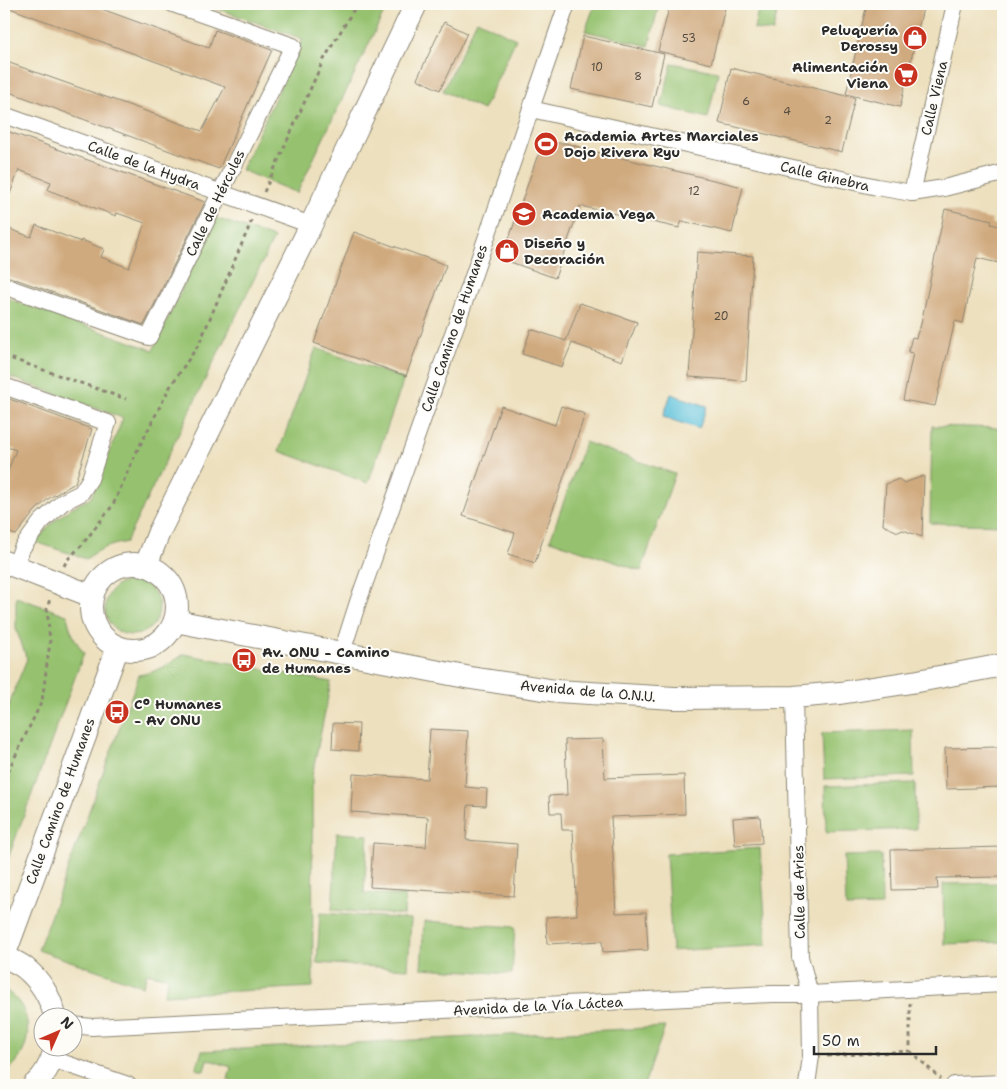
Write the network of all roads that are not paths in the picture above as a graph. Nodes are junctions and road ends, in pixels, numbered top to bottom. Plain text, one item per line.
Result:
1 (173, 4) edge
2 (416, 4) edge
3 (567, 4) edge
4 (956, 4) edge
5 (531, 109) junction
6 (4, 115) edge
7 (1003, 173) edge
8 (220, 192) junction
9 (912, 193) junction
10 (311, 225) junction
11 (4, 286) edge
12 (4, 386) edge
13 (9, 564) edge
14 (146, 565) junction
15 (92, 596) junction
16 (175, 621) junction
17 (118, 647) junction
18 (342, 652) junction
19 (1003, 665) edge
20 (794, 697) junction
21 (4, 956) edge
22 (1003, 984) edge
23 (810, 994) junction
24 (53, 1006) edge
25 (82, 1026) edge
26 (52, 1056) edge
27 (61, 1056) edge
28 (948, 1082) edge
29 (1003, 1083) edge
30 (34, 1085) edge
31 (128, 1085) edge
32 (808, 1085) edge

1 - 8 street, Calle de Hércules
2 - 10 street
3 - 5 street, Calle Camino de Humanes
4 - 9 street, Calle Viena
5 - 9 street, Calle Ginebra
5 - 18 street, Calle Camino de Humanes
6 - 8 street, Calle de la Hydra
7 - 9 street, Calle Ginebra
8 - 10 street, Calle de la Hydra
8 - 11 street, Calle de Hércules
10 - 14 street
12 - 13 street
13 - 15 street
14 - 15 street
14 - 16 street
15 - 17 street
16 - 17 street
16 - 18 street, Avenida de la O.N.U.
17 - 21 street, Calle Camino de Humanes
18 - 20 street, Avenida de la O.N.U.
19 - 20 street, Avenida de la O.N.U.
20 - 23 street, Calle de Aries
21 - 24 street
22 - 23 street, Avenida de la Vía Láctea
23 - 25 street, Avenida de la Vía Láctea
23 - 32 street, Calle de Aries
26 - 30 street
27 - 31 street
28 - 29 street

